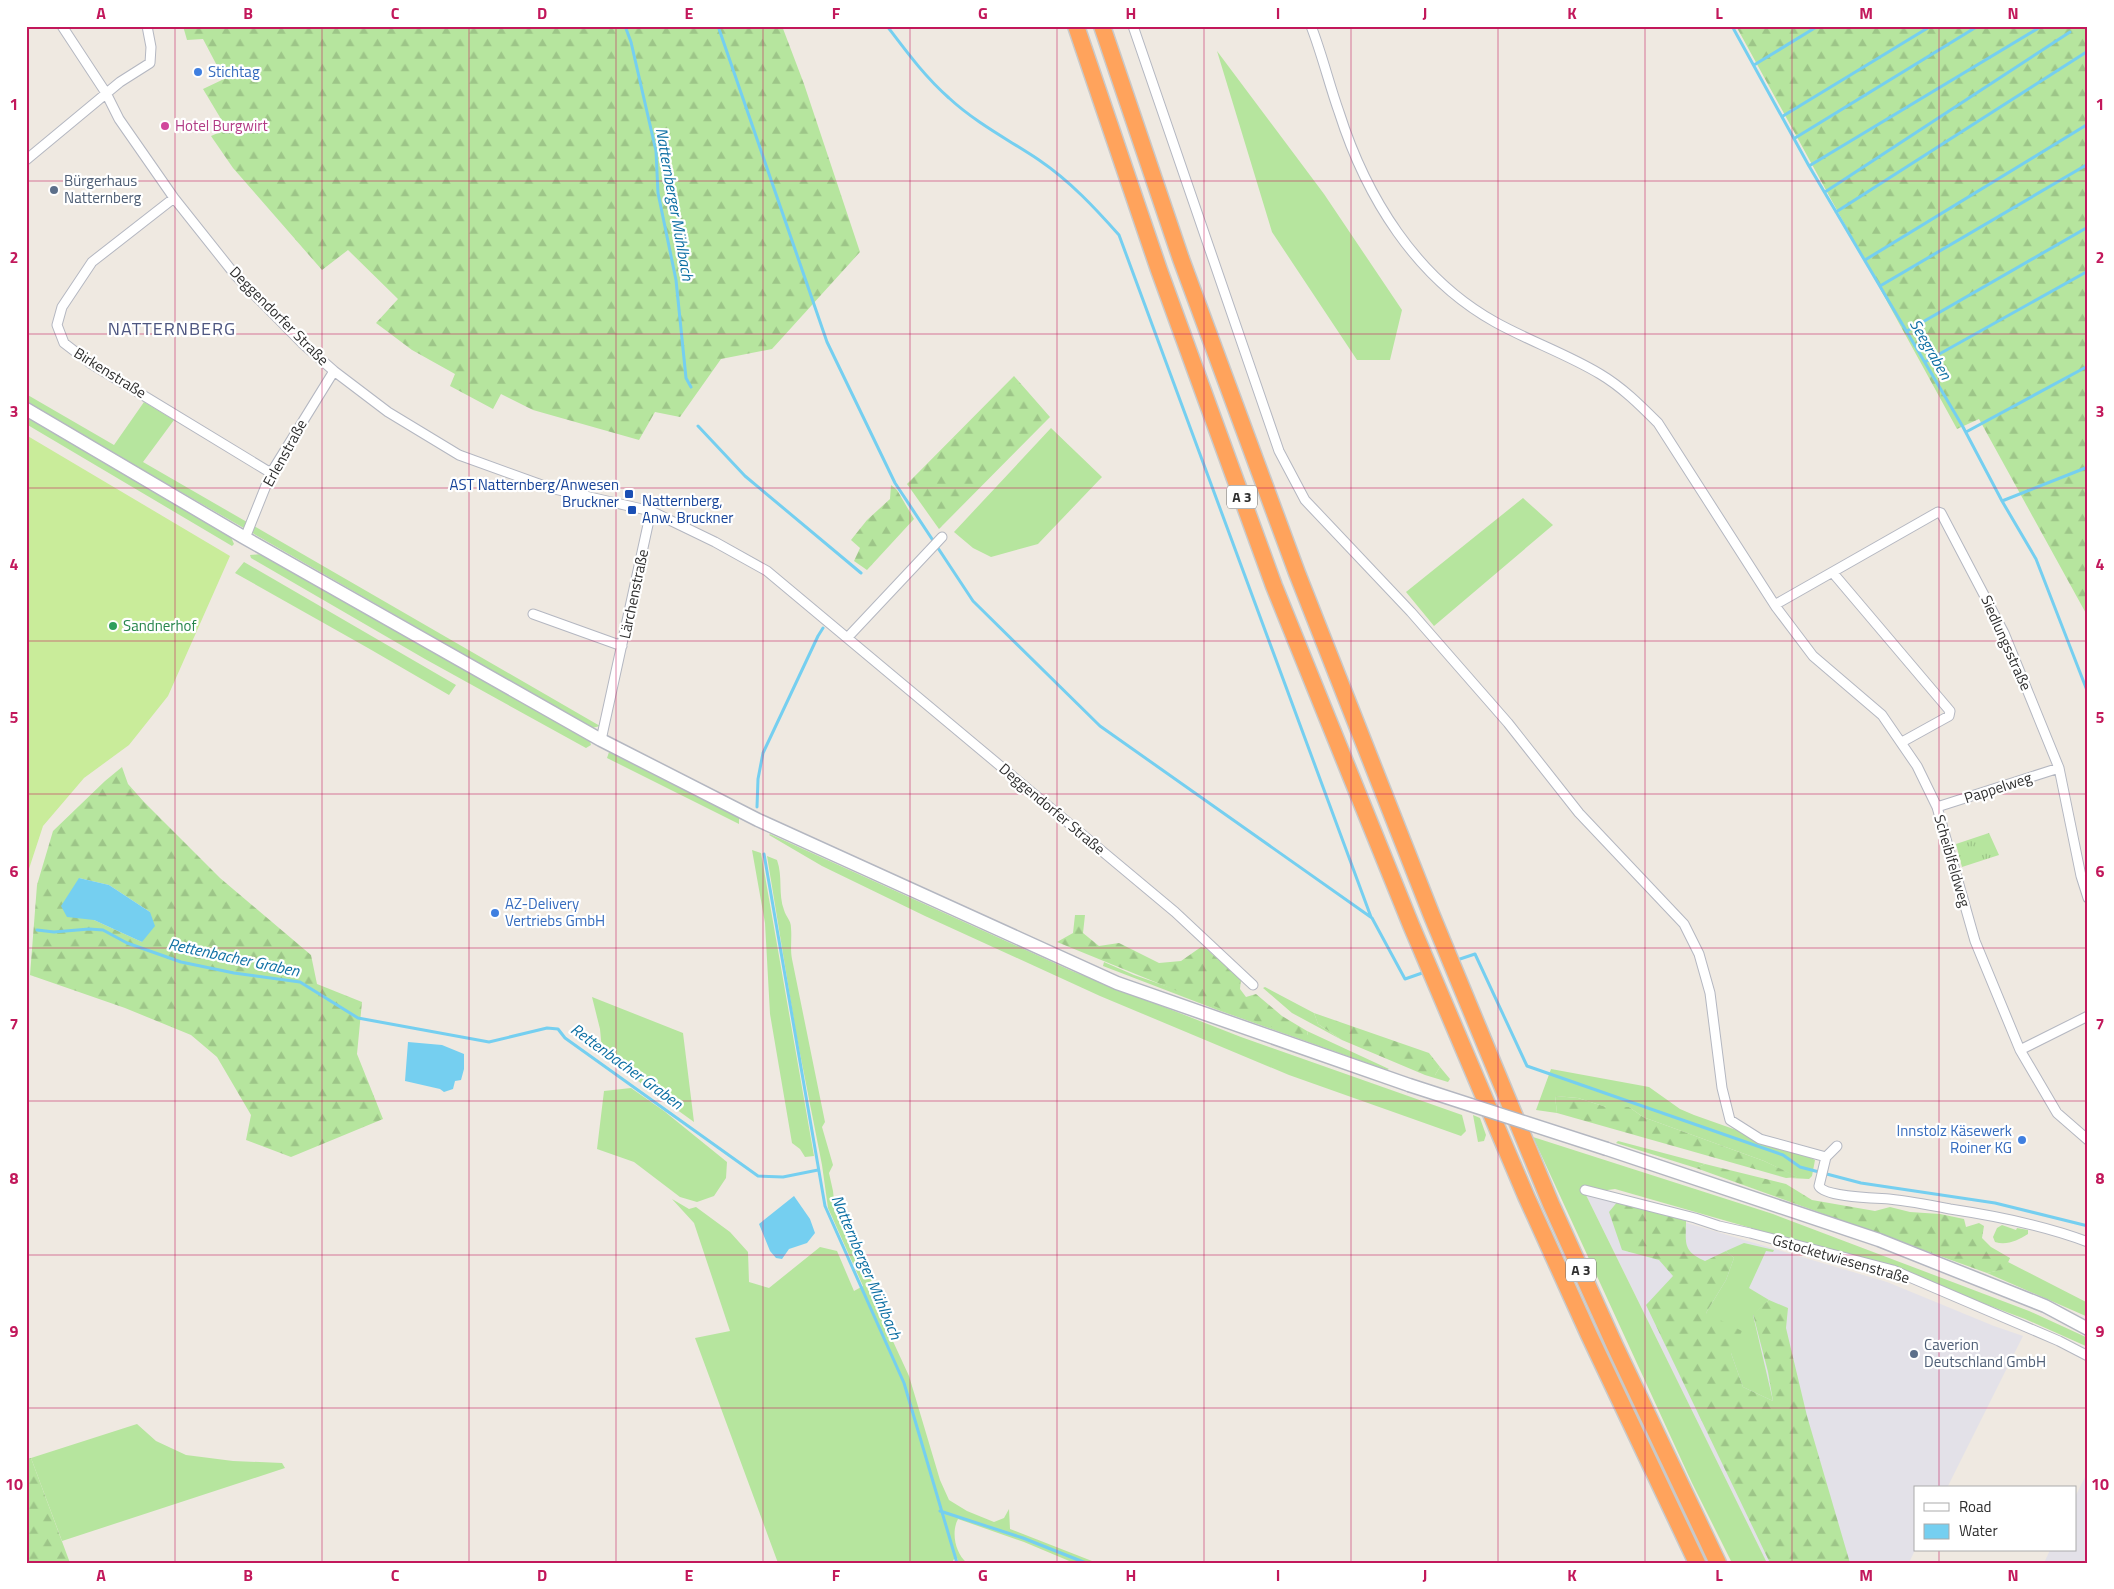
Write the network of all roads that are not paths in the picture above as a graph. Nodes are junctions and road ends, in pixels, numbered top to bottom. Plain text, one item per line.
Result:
1 (62, 26) edge
2 (147, 26) edge
3 (1076, 26) edge
4 (1102, 26) edge
5 (1133, 26) edge
6 (1311, 26) edge
7 (106, 93) junction
8 (26, 160) edge
9 (174, 198) junction
10 (334, 371) junction
11 (26, 409) edge
12 (271, 473) junction
13 (651, 511) junction
14 (245, 538) junction
15 (937, 542) dead end
16 (1833, 573) junction
17 (1776, 607) junction
18 (533, 614) dead end
19 (848, 637) junction
20 (622, 646) junction
21 (601, 740) junction
22 (1902, 742) junction
23 (2058, 768) junction
24 (1936, 808) junction
25 (2088, 898) edge
26 (1253, 984) dead end
27 (2088, 1016) edge
28 (2020, 1050) junction
29 (2088, 1140) edge
30 (1837, 1146) dead end
31 (1826, 1157) junction
32 (1585, 1190) dead end
33 (2088, 1242) edge
34 (2088, 1329) edge
35 (2088, 1356) edge
36 (1697, 1563) edge
37 (1718, 1563) edge

1 - 7 street, Deggendorfer Straße
2 - 7 street
3 - 36 highway, A 3
4 - 37 highway, A 3
5 - 31 street
6 - 17 street, Scheiblfeldweg
7 - 8 street
7 - 9 street, Deggendorfer Straße
9 - 10 street, Deggendorfer Straße
9 - 12 street, Birkenstraße
10 - 12 street, Erlenstraße
10 - 13 street, Deggendorfer Straße
11 - 14 main road
12 - 14 street, Erlenstraße
13 - 19 street, Deggendorfer Straße
13 - 20 street, Lärchenstraße
14 - 21 main road
15 - 19 street
16 - 17 street, Siedlungsstraße
16 - 22 street
16 - 23 street, Siedlungsstraße
17 - 22 street, Scheiblfeldweg
18 - 20 street, Lärchenstraße
19 - 26 street, Deggendorfer Straße
20 - 21 street, Lärchenstraße
21 - 34 main road, bridge
22 - 24 street, Scheiblfeldweg
23 - 24 street, Pappelweg
23 - 25 street, Siedlungsstraße
24 - 28 street, Scheiblfeldweg
27 - 28 street
28 - 29 street, Scheiblfeldweg
30 - 31 street
31 - 33 street
32 - 35 street, Gstocketwiesenstraße

